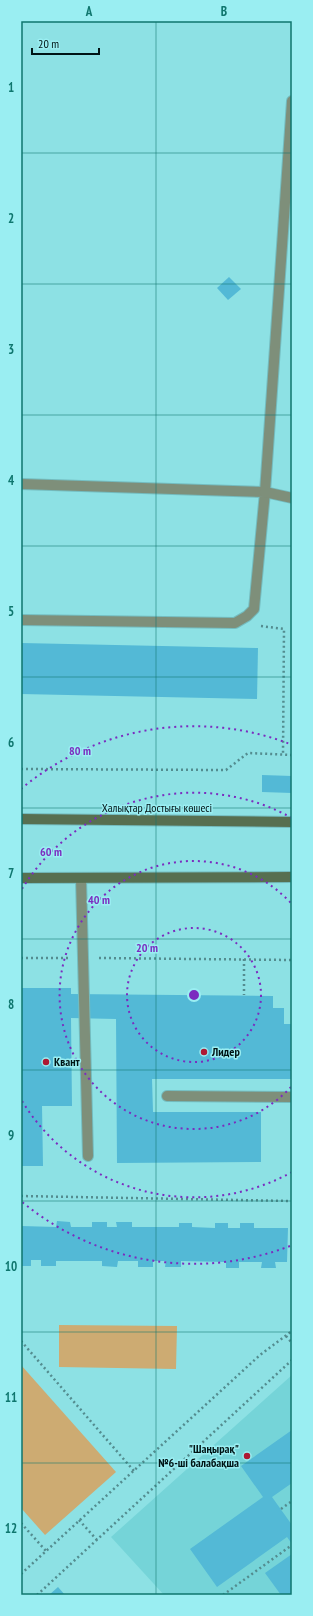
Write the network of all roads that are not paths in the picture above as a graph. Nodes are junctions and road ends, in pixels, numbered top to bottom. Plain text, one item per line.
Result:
1 (292, 101) edge
2 (21, 484) edge
3 (265, 492) junction
4 (292, 498) edge
5 (21, 620) edge
6 (21, 819) edge
7 (292, 822) edge
8 (292, 877) edge
9 (21, 878) edge
10 (81, 878) junction
11 (167, 1096) dead end
12 (292, 1097) edge
13 (88, 1156) dead end

1 - 3 street
2 - 3 street
3 - 4 street
3 - 5 street
6 - 7 main road, Халықтар Достығы көшесі
8 - 10 main road
9 - 10 main road
10 - 13 street
11 - 12 street

